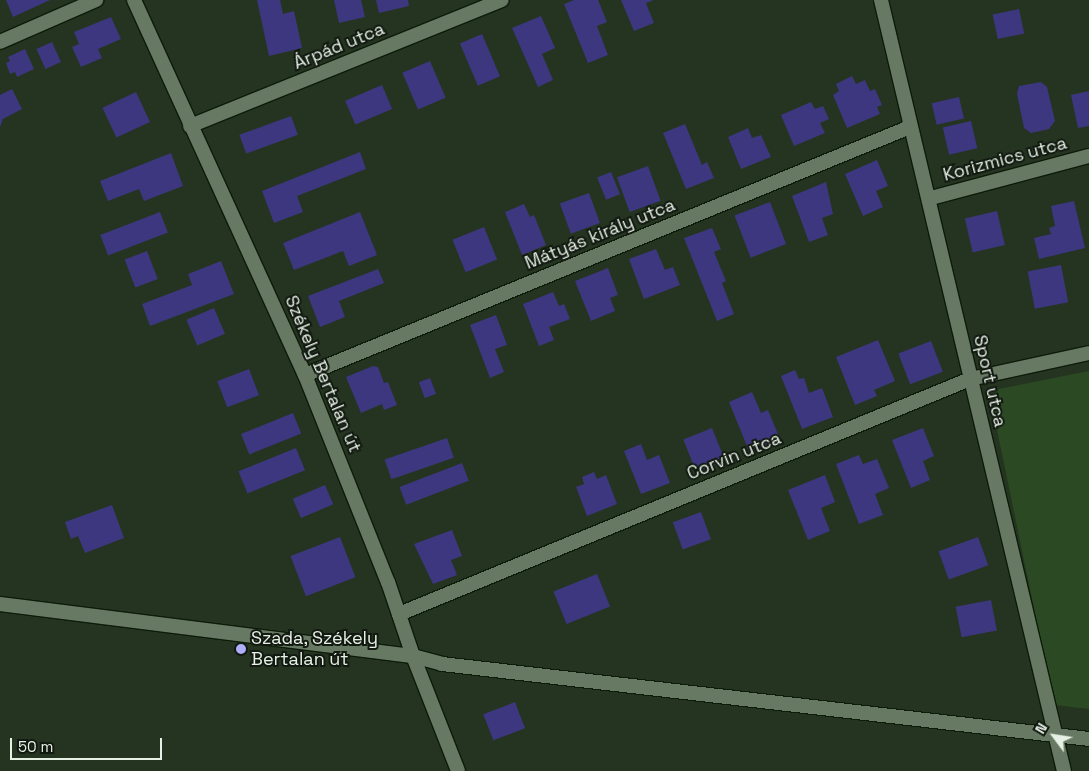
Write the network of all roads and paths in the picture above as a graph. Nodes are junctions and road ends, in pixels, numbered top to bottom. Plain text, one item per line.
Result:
1 (96, 0) edge
2 (134, 0) edge
3 (502, 0) edge
4 (881, 0) edge
5 (0, 42) edge
6 (190, 126) junction
7 (910, 127) junction
8 (1089, 156) edge
9 (930, 198) junction
10 (1089, 354) edge
11 (305, 375) junction
12 (970, 379) junction
13 (0, 604) edge
14 (399, 614) junction
15 (413, 656) junction
16 (1056, 735) junction
17 (1089, 739) edge
18 (458, 771) edge
19 (1063, 771) edge

1 - 5 street
2 - 6 street, Székely Bertalan út
3 - 6 street, Árpád utca
4 - 7 street, Sport utca
6 - 11 street, Székely Bertalan út
7 - 9 street, Sport utca
7 - 11 street, Mátyás király utca
8 - 9 street, Korizmics utca
9 - 12 street, Sport utca
10 - 12 street, Corvin utca
11 - 14 street, Székely Bertalan út
12 - 14 street, Corvin utca
12 - 16 street, Sport utca
13 - 15 street
14 - 15 street, Székely Bertalan út
15 - 16 street
15 - 18 street, Székely Bertalan út
16 - 17 street
16 - 19 street, Sport utca

